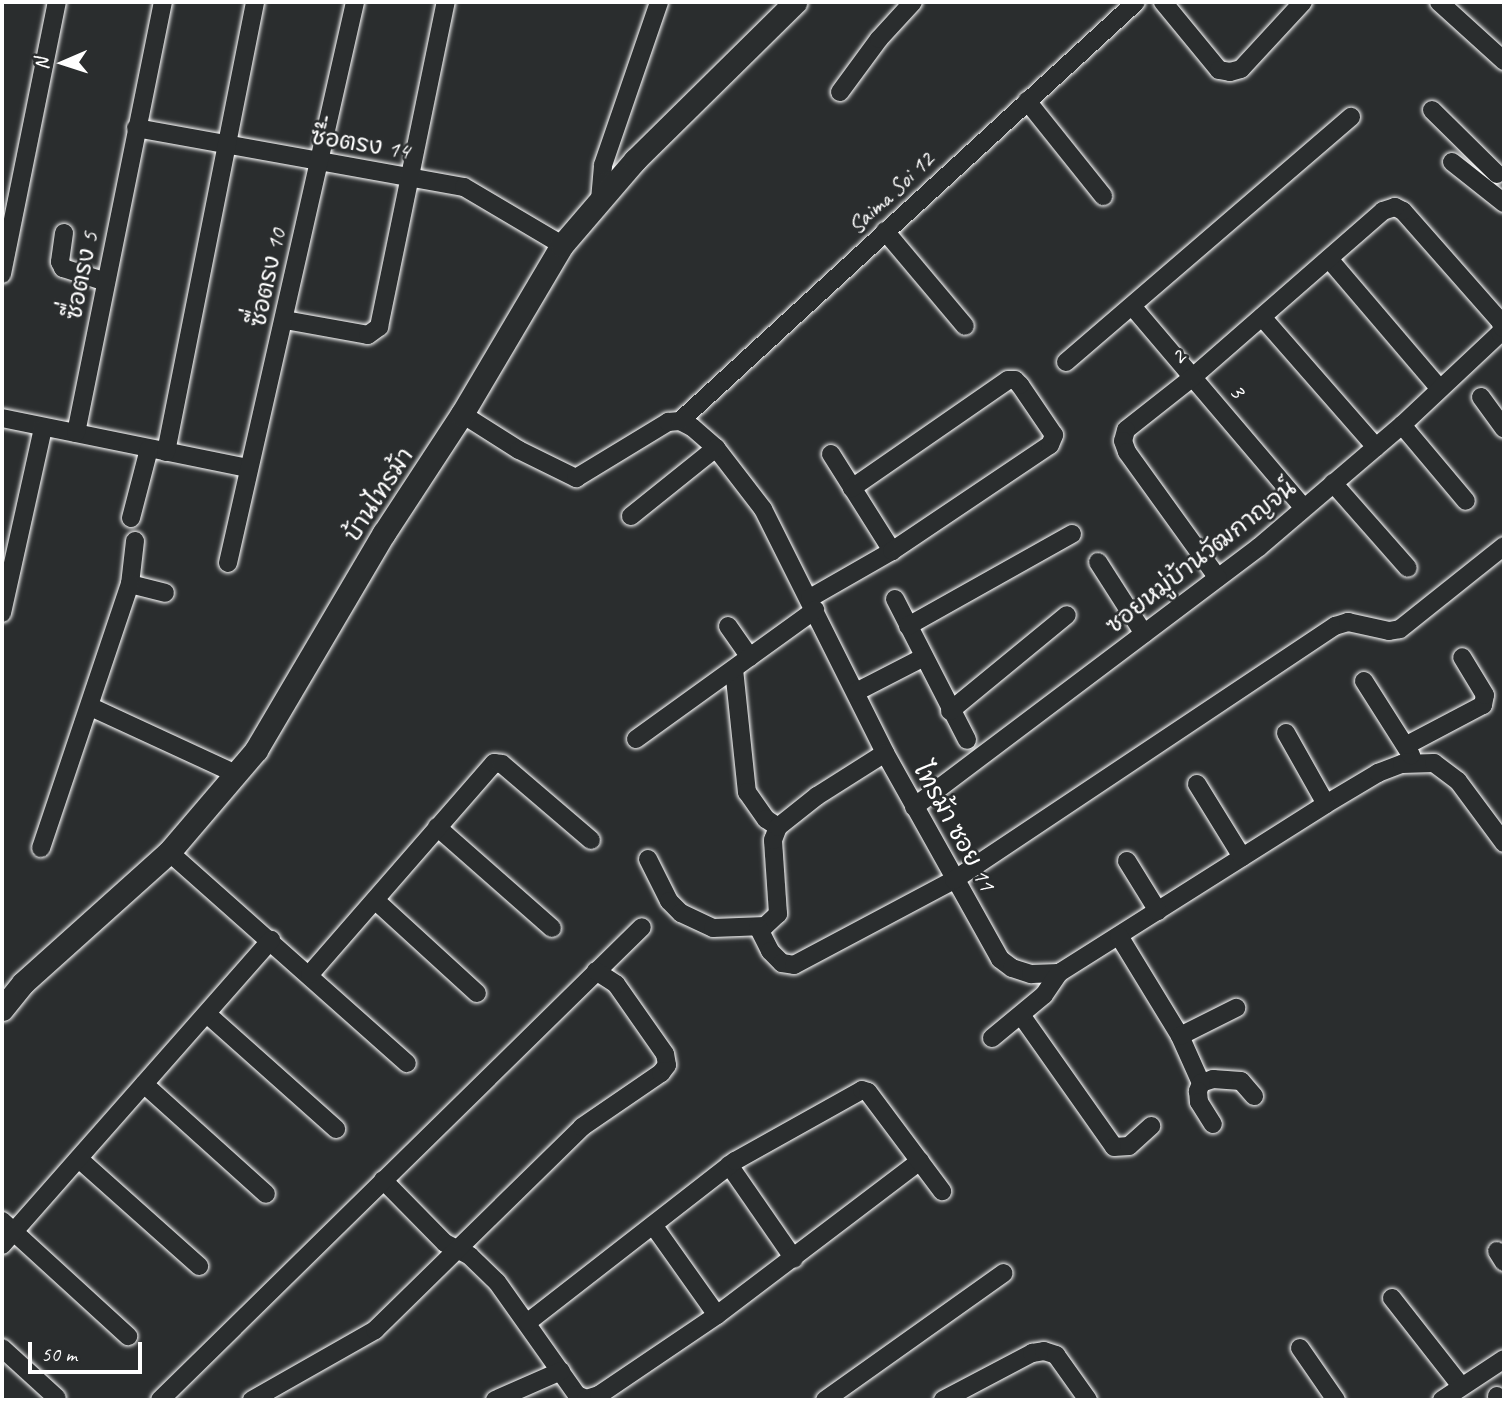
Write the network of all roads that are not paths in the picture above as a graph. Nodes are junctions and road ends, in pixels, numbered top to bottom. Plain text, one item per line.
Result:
1 (57, 2) edge
2 (163, 2) edge
3 (256, 2) edge
4 (355, 2) edge
5 (446, 2) edge
6 (659, 2) edge
7 (795, 2) edge
8 (913, 2) edge
9 (1136, 2) edge
10 (1163, 2) edge
11 (1303, 2) edge
12 (1439, 2) edge
13 (1504, 61) edge
14 (841, 93) dead end
15 (1027, 101) junction
16 (1432, 110) dead end
17 (1351, 117) dead end
18 (136, 128) junction
19 (225, 143) junction
20 (1452, 162) dead end
21 (317, 163) junction
22 (1496, 176) edge
23 (408, 177) junction
24 (1103, 196) dead end
25 (600, 200) junction
26 (1504, 203) edge
27 (885, 231) junction
28 (64, 233) dead end
29 (562, 245) junction
30 (1329, 259) junction
31 (2, 274) edge
32 (106, 282) junction
33 (1132, 306) junction
34 (1262, 317) junction
35 (285, 320) junction
36 (965, 326) dead end
37 (1503, 328) edge
38 (1066, 362) dead end
39 (1193, 377) junction
40 (1439, 388) junction
41 (1481, 397) dead end
42 (462, 414) junction
43 (2, 418) edge
44 (680, 421) junction
45 (1402, 425) junction
46 (43, 428) junction
47 (1504, 429) edge
48 (76, 433) junction
49 (1376, 447) junction
50 (716, 448) junction
51 (157, 451) junction
52 (831, 454) dead end
53 (248, 468) junction
54 (1333, 483) junction
55 (852, 488) junction
56 (1466, 501) dead end
57 (1304, 508) junction
58 (631, 516) dead end
59 (131, 518) dead end
60 (1072, 534) dead end
61 (135, 541) dead end
62 (892, 551) junction
63 (1502, 551) edge
64 (1098, 562) dead end
65 (228, 564) dead end
66 (1408, 568) dead end
67 (1218, 578) junction
68 (131, 584) junction
69 (165, 593) dead end
70 (895, 599) dead end
71 (812, 604) junction
72 (2, 612) edge
73 (1067, 615) dead end
74 (728, 626) dead end
75 (908, 626) junction
76 (1144, 634) junction
77 (750, 657) junction
78 (924, 657) junction
79 (1462, 657) dead end
80 (734, 669) junction
81 (1364, 681) dead end
82 (856, 692) junction
83 (91, 707) junction
84 (950, 711) junction
85 (1286, 733) dead end
86 (636, 739) dead end
87 (967, 740) dead end
88 (1407, 746) junction
89 (885, 753) junction
90 (1414, 764) junction
91 (236, 774) junction
92 (1197, 784) dead end
93 (1326, 803) junction
94 (914, 807) junction
95 (437, 827) junction
96 (778, 827) junction
97 (591, 840) dead end
98 (1504, 844) edge
99 (41, 848) dead end
100 (169, 852) junction
101 (1242, 857) junction
102 (648, 859) dead end
103 (1127, 861) dead end
104 (954, 880) junction
105 (375, 900) junction
106 (1158, 911) junction
107 (642, 927) dead end
108 (758, 927) junction
109 (552, 928) dead end
110 (1119, 936) junction
111 (271, 940) junction
112 (596, 971) junction
113 (310, 974) junction
114 (1059, 974) junction
115 (477, 993) dead end
116 (1236, 1008) dead end
117 (2, 1009) edge
118 (207, 1014) junction
119 (1021, 1015) junction
120 (1180, 1036) junction
121 (992, 1038) dead end
122 (407, 1063) dead end
123 (1201, 1083) junction
124 (145, 1084) junction
125 (1254, 1096) dead end
126 (1213, 1124) dead end
127 (1151, 1126) dead end
128 (336, 1129) dead end
129 (79, 1159) junction
130 (920, 1161) junction
131 (729, 1165) junction
132 (383, 1180) junction
133 (942, 1191) dead end
134 (266, 1194) dead end
135 (653, 1225) junction
136 (6, 1232) edge
137 (459, 1250) junction
138 (794, 1259) junction
139 (199, 1266) dead end
140 (1004, 1273) dead end
141 (1392, 1298) dead end
142 (718, 1315) junction
143 (528, 1322) junction
144 (128, 1336) dead end
145 (2, 1348) edge
146 (1300, 1348) dead end
147 (1504, 1359) edge
148 (561, 1371) junction
149 (1461, 1386) junction
150 (964, 1395) edge
151 (57, 1398) dead end
152 (160, 1400) edge
153 (252, 1400) edge
154 (495, 1400) edge
155 (825, 1400) edge
156 (943, 1400) edge
157 (1088, 1400) edge
158 (1336, 1400) edge
159 (1442, 1400) edge

1 - 31 street
2 - 18 street, ซื่อตรง 5
3 - 19 street
4 - 21 street, ซื่อตรง 10
5 - 23 street
6 - 25 street
7 - 25 street, บ้านไทรม้า
8 - 14 street
9 - 15 street, Saima Soi 12
10 - 11 street
12 - 13 street
15 - 24 street
15 - 27 street, Saima Soi 12
16 - 22 street
17 - 33 street
18 - 19 street, ซื่อตรง 14
18 - 32 street, ซื่อตรง 5
19 - 21 street, ซื่อตรง 14
19 - 51 street
20 - 22 street
21 - 23 street, ซื่อตรง 14
21 - 35 street, ซื่อตรง 10
22 - 26 street
23 - 29 street, ซื่อตรง 14
23 - 35 street
25 - 29 street, บ้านไทรม้า
27 - 36 street
27 - 44 street, Saima Soi 12
28 - 32 street
29 - 42 street, บ้านไทรม้า
30 - 34 street, 2
30 - 37 street, 2
30 - 40 street
32 - 48 street, ซื่อตรง 5
33 - 38 street
33 - 39 street, 3
34 - 39 street, 2
34 - 49 street
35 - 53 street, ซื่อตรง 10
37 - 40 street, ซอยหมู่บ้านวัฒกาญจน์
39 - 57 street, 3
39 - 67 street, 2
40 - 45 street, ซอยหมู่บ้านวัฒกาญจน์
41 - 47 street
42 - 44 street
42 - 91 street, บ้านไทรม้า
43 - 46 street
44 - 50 street, ไทรม้า ซอย 11
45 - 49 street, ซอยหมู่บ้านวัฒกาญจน์
45 - 56 street
46 - 48 street
46 - 72 street
48 - 51 street
49 - 54 street, ซอยหมู่บ้านวัฒกาญจน์
50 - 58 street
50 - 71 street, ไทรม้า ซอย 11
51 - 53 street
51 - 59 street
52 - 55 street
53 - 65 street, ซื่อตรง 10
54 - 57 street, ซอยหมู่บ้านวัฒกาญจน์
54 - 66 street
55 - 62 street
55 - 62 street
57 - 67 street, ซอยหมู่บ้านวัฒกาญจน์
60 - 75 street
61 - 68 street
62 - 71 street
63 - 104 street
64 - 76 street
67 - 76 street, ซอยหมู่บ้านวัฒกาญจน์
68 - 69 street
68 - 83 street
70 - 75 street
71 - 77 street
71 - 82 street, ไทรม้า ซอย 11
73 - 84 street
74 - 77 street
75 - 78 street
76 - 94 street, ซอยหมู่บ้านวัฒกาญจน์
77 - 80 street
78 - 82 street
78 - 84 street
79 - 88 street
80 - 86 street
80 - 96 street
81 - 88 street
82 - 89 street, ไทรม้า ซอย 11
83 - 91 street
83 - 99 street
84 - 87 street
85 - 93 street
88 - 90 street
89 - 94 street, ไทรม้า ซอย 11
89 - 96 street
90 - 93 street
90 - 98 street
91 - 100 street, บ้านไทรม้า
92 - 101 street
93 - 101 street
94 - 104 street, ไทรม้า ซอย 11
95 - 97 street
95 - 105 street
95 - 109 street
96 - 108 street
100 - 111 street
100 - 117 street, บ้านไทรม้า
101 - 106 street
102 - 108 street
103 - 106 street
104 - 108 street
104 - 114 street, ไทรม้า ซอย 11
105 - 113 street
105 - 115 street
106 - 110 street
107 - 112 street
110 - 114 street
110 - 120 street
111 - 113 street
111 - 118 street
112 - 132 street
112 - 137 street
113 - 122 street
114 - 119 street
116 - 120 street
118 - 124 street
118 - 128 street
119 - 121 street
119 - 127 street
120 - 123 street
123 - 125 street
123 - 126 street
124 - 129 street
124 - 134 street
129 - 136 street
129 - 139 street
130 - 131 street
130 - 133 street
130 - 138 street
131 - 135 street
131 - 138 street
132 - 137 street
132 - 152 street
135 - 142 street
135 - 143 street
136 - 144 street
137 - 143 street
137 - 153 street
138 - 142 street
140 - 155 street
141 - 149 street
142 - 148 street
143 - 148 street
145 - 151 street
146 - 158 street
147 - 149 street
148 - 154 street
149 - 159 street
150 - 156 street
150 - 157 street

